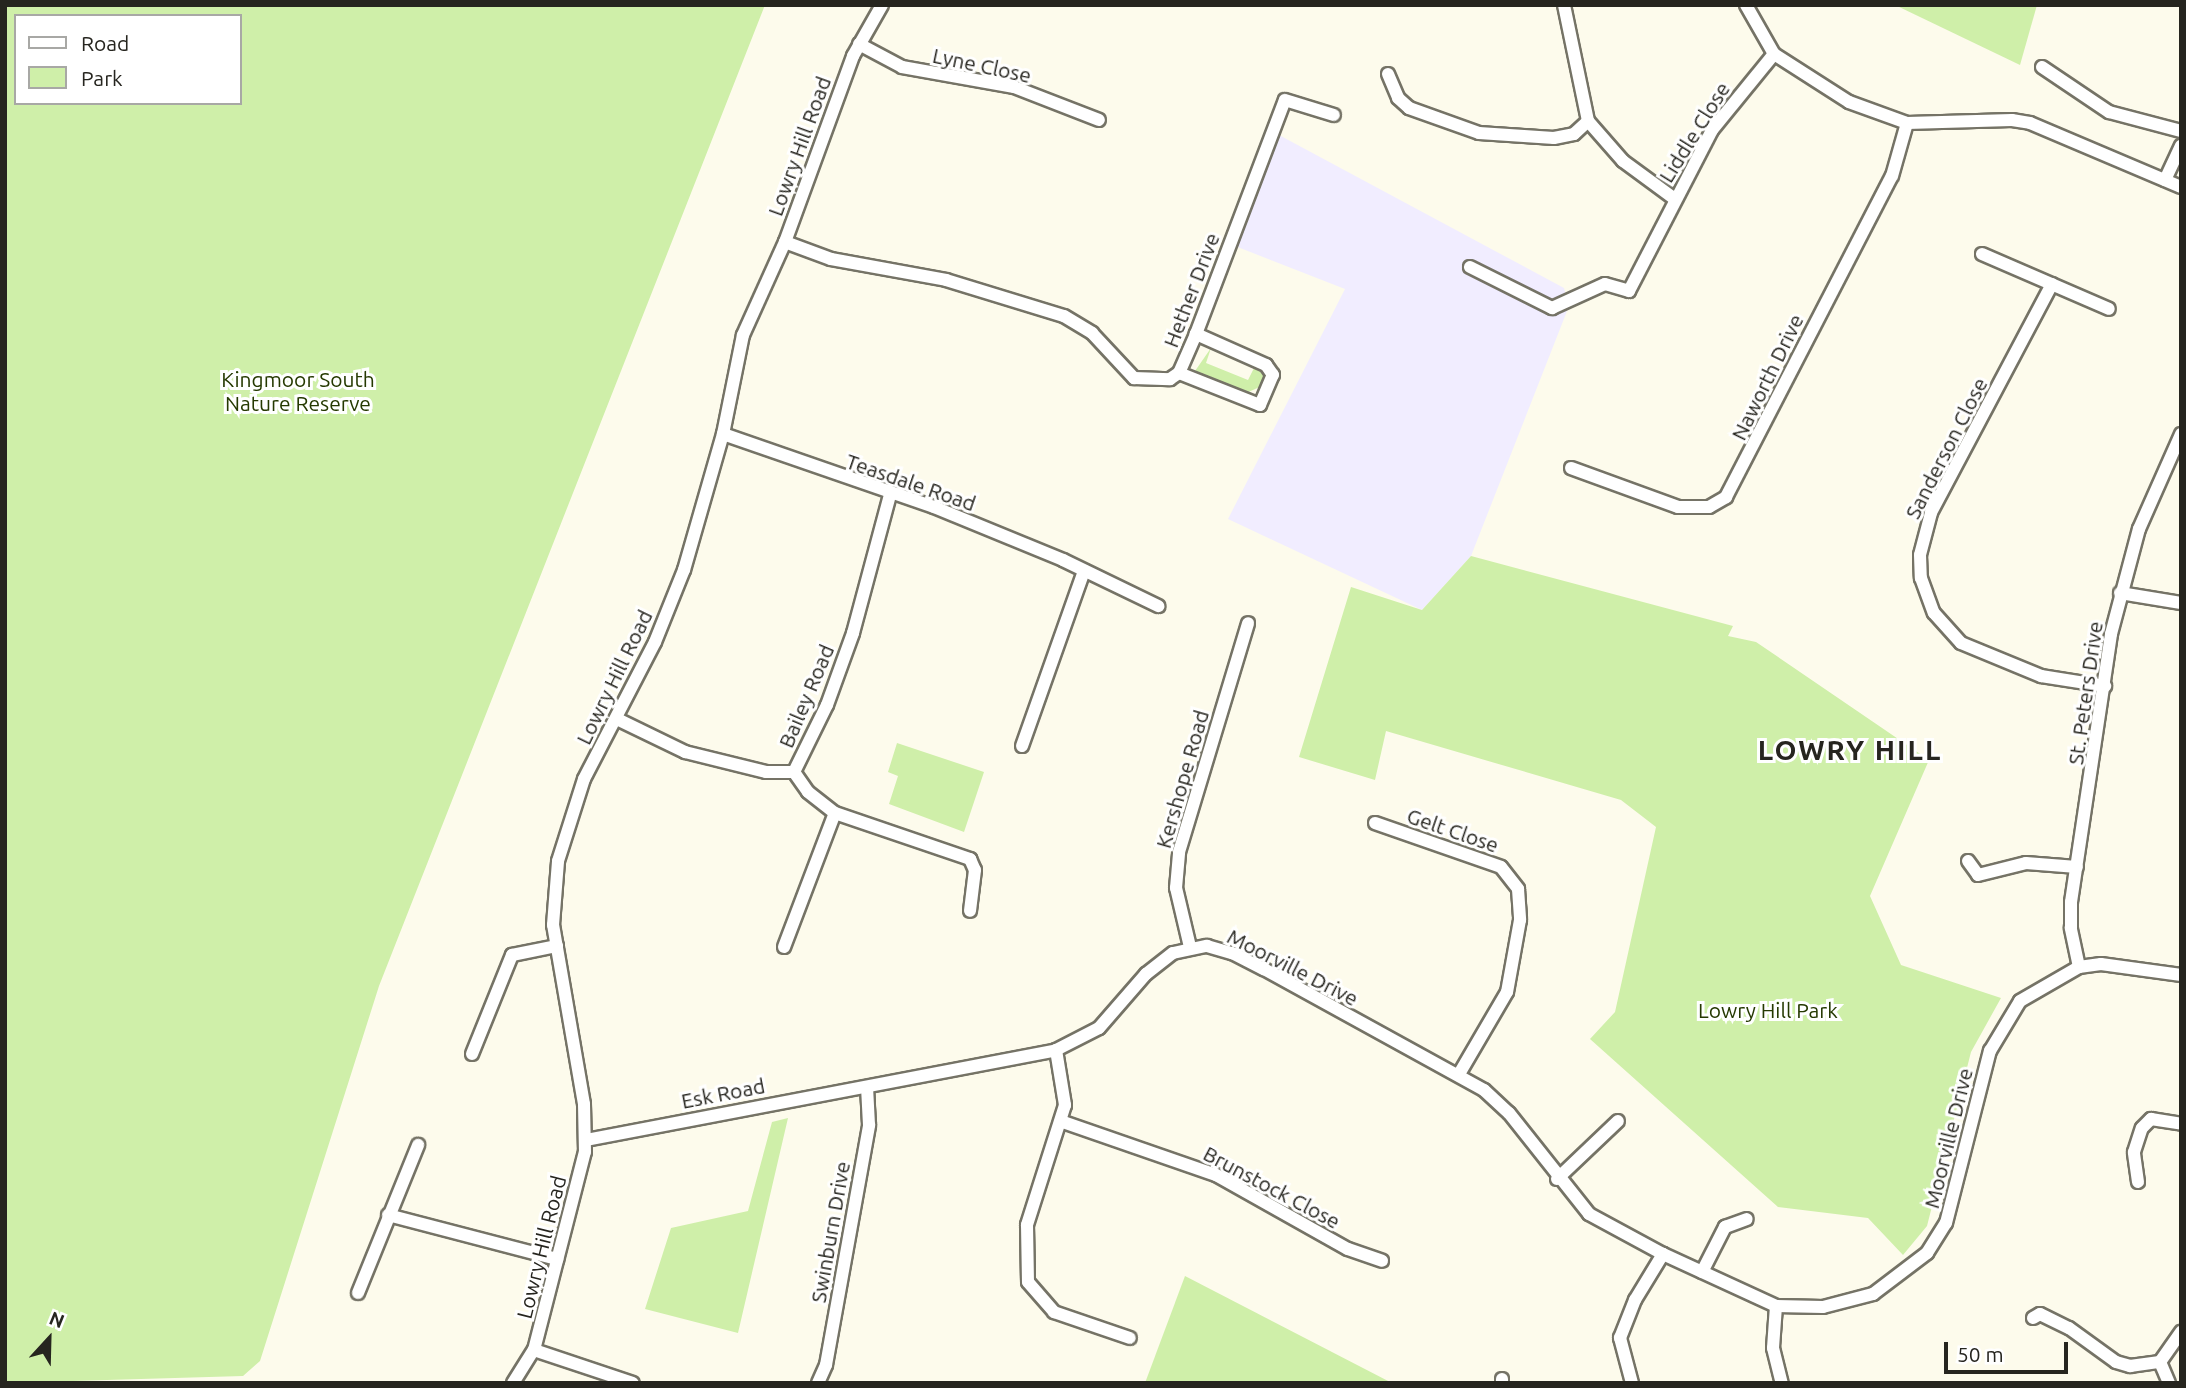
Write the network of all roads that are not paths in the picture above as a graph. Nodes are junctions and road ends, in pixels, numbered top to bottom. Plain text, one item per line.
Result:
1 (882, 5) edge
2 (1564, 5) edge
3 (1746, 5) edge
4 (859, 44) junction
5 (1774, 54) junction
6 (2042, 67) dead end
7 (1388, 74) dead end
8 (1334, 115) dead end
9 (1099, 120) dead end
10 (1588, 121) junction
11 (1907, 123) junction
12 (2181, 131) edge
13 (2181, 145) edge
14 (2165, 180) junction
15 (2181, 187) edge
16 (1675, 199) junction
17 (785, 242) junction
18 (1982, 254) dead end
19 (1470, 267) dead end
20 (2052, 284) junction
21 (2109, 309) dead end
22 (1196, 334) junction
23 (1179, 373) junction
24 (723, 434) junction
25 (2181, 434) edge
26 (1571, 468) dead end
27 (890, 495) junction
28 (1084, 571) junction
29 (2120, 593) junction
30 (2181, 603) edge
31 (1158, 606) dead end
32 (1248, 623) dead end
33 (2105, 686) junction
34 (617, 719) junction
35 (1021, 746) dead end
36 (794, 772) junction
37 (835, 813) junction
38 (1375, 823) dead end
39 (1968, 861) dead end
40 (2077, 867) junction
41 (970, 911) dead end
42 (557, 946) junction
43 (784, 947) dead end
44 (1190, 947) junction
45 (2079, 967) junction
46 (2181, 975) edge
47 (1056, 1050) junction
48 (472, 1054) dead end
49 (1459, 1074) junction
50 (867, 1087) junction
51 (1618, 1121) dead end
52 (1063, 1122) junction
53 (2181, 1124) edge
54 (586, 1140) junction
55 (418, 1145) dead end
56 (1557, 1179) junction
57 (2138, 1182) dead end
58 (388, 1215) junction
59 (1747, 1219) dead end
60 (1663, 1254) junction
61 (557, 1259) junction
62 (1382, 1261) dead end
63 (1702, 1272) junction
64 (358, 1293) dead end
65 (1776, 1306) junction
66 (2033, 1318) dead end
67 (2181, 1332) edge
68 (1130, 1338) dead end
69 (534, 1350) junction
70 (2160, 1362) junction
71 (513, 1383) edge
72 (632, 1383) edge
73 (818, 1383) edge
74 (1632, 1383) edge
75 (1782, 1383) edge
76 (2169, 1383) edge

1 - 4 street, Lowry Hill Road
2 - 10 street, Liddle Close
3 - 5 street
4 - 9 street, Lyne Close
4 - 17 street, Lowry Hill Road
5 - 11 street
5 - 16 street, Liddle Close
6 - 12 street
7 - 10 street
8 - 22 street, Hether Drive
10 - 16 street, Liddle Close
11 - 14 street
11 - 26 street, Naworth Drive
13 - 14 street
14 - 15 street
16 - 19 street, Liddle Close
17 - 23 street, Hether Drive
17 - 24 street, Lowry Hill Road
18 - 20 street
20 - 21 street
20 - 33 street, Sanderson Close
22 - 23 street, Hether Drive
22 - 23 street
24 - 27 street, Teasdale Road
24 - 34 street, Lowry Hill Road
25 - 29 street, St. Peters Drive
27 - 28 street, Teasdale Road
27 - 36 street, Bailey Road
28 - 31 street, Teasdale Road
28 - 35 street
29 - 30 street
29 - 33 street, St. Peters Drive
32 - 44 street, Kershope Road
33 - 40 street, St. Peters Drive
34 - 36 street, Bailey Road
34 - 42 street, Lowry Hill Road
36 - 37 street
37 - 41 street
37 - 43 street
38 - 49 street, Gelt Close
39 - 40 street
40 - 45 street, St. Peters Drive
42 - 48 street
42 - 54 street, Lowry Hill Road
44 - 47 street
44 - 49 street, Moorville Drive
45 - 46 street, Moorville Drive
45 - 65 street, Moorville Drive
47 - 50 street
47 - 52 street
49 - 56 street, Moorville Drive
50 - 54 street, Esk Road
50 - 73 street, Swinburn Drive
51 - 56 street
52 - 62 street, Brunstock Close
52 - 68 street
53 - 57 street
54 - 61 street, Lowry Hill Road
55 - 58 street
56 - 60 street, Moorville Drive
58 - 61 street
58 - 64 street
59 - 63 street
60 - 63 street, Moorville Drive
60 - 74 street
61 - 69 street, Lowry Hill Road
63 - 65 street, Moorville Drive
65 - 75 street
66 - 70 street
67 - 70 street
69 - 71 street, Lowry Hill Road
69 - 72 street
70 - 76 street

